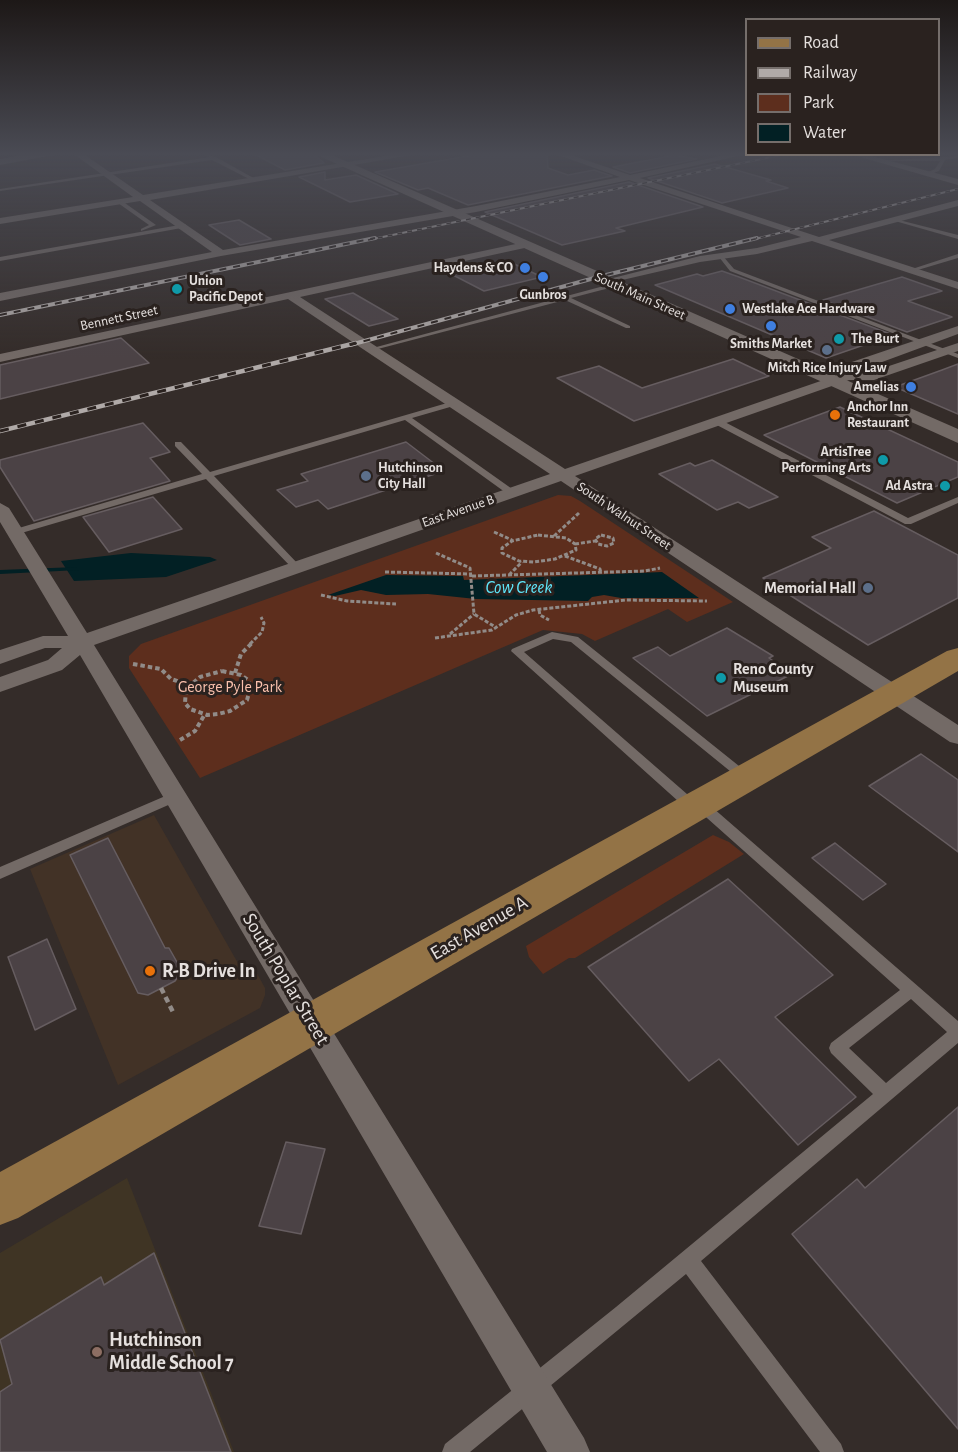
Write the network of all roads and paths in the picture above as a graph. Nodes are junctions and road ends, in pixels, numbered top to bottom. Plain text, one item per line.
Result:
1 (150, 223) edge
2 (180, 223) edge
3 (399, 223) edge
4 (474, 223) edge
5 (765, 223) edge
6 (885, 223) edge
7 (907, 223) edge
8 (185, 226) junction
9 (137, 235) junction
10 (958, 237) edge
11 (815, 239) junction
12 (525, 245) junction
13 (221, 252) junction
14 (958, 256) edge
15 (722, 257) junction
16 (0, 259) edge
17 (909, 271) junction
18 (612, 284) junction
19 (958, 286) edge
20 (291, 296) junction
21 (0, 297) edge
22 (565, 298) junction
23 (628, 327) dead end
24 (958, 330) edge
25 (921, 342) junction
26 (372, 349) junction
27 (954, 351) edge
28 (0, 358) edge
29 (840, 379) junction
30 (454, 403) junction
31 (406, 417) junction
32 (716, 421) junction
33 (958, 436) edge
34 (178, 444) dead end
35 (563, 475) junction
36 (208, 476) junction
37 (512, 493) junction
38 (958, 500) edge
39 (0, 507) edge
40 (579, 513) dead end
41 (15, 532) junction
42 (494, 532) dead end
43 (554, 536) junction
44 (512, 541) junction
45 (595, 542) junction
46 (575, 544) junction
47 (436, 553) dead end
48 (564, 556) junction
49 (522, 562) junction
50 (296, 567) junction
51 (660, 568) dead end
52 (385, 572) dead end
53 (601, 573) junction
54 (509, 575) junction
55 (472, 576) junction
56 (321, 595) dead end
57 (707, 601) dead end
58 (396, 604) dead end
59 (474, 614) junction
60 (261, 617) dead end
61 (497, 628) junction
62 (450, 634) junction
63 (435, 638) dead end
64 (82, 642) junction
65 (0, 657) edge
66 (958, 658) edge
67 (133, 664) dead end
68 (236, 673) junction
69 (0, 685) edge
70 (189, 685) junction
71 (894, 693) junction
72 (205, 714) junction
73 (958, 736) edge
74 (180, 740) dead end
75 (746, 778) junction
76 (177, 796) junction
77 (696, 805) junction
78 (0, 873) edge
79 (161, 988) dead end
80 (911, 990) junction
81 (174, 1014) dead end
82 (312, 1023) junction
83 (958, 1032) edge
84 (885, 1094) junction
85 (0, 1200) edge
86 (687, 1259) junction
87 (531, 1389) junction
88 (453, 1452) edge
89 (570, 1452) edge
90 (833, 1452) edge

1 - 9 lane
2 - 8 street
3 - 13 street
4 - 12 street, South Main Street
5 - 11 street
6 - 11 street
7 - 10 lane
8 - 9 lane
8 - 13 street
9 - 16 lane
11 - 15 street
11 - 17 street
12 - 18 street, South Main Street
12 - 20 street, Bennett Street
13 - 21 street
14 - 17 lane
15 - 18 street
15 - 25 lane
17 - 19 street
18 - 22 lane
18 - 29 street, South Main Street
20 - 26 street, South Walnut Street
20 - 28 street, Bennett Street
22 - 23 lane
22 - 26 lane
24 - 25 street
25 - 27 lane
25 - 29 street
26 - 30 street, South Walnut Street
27 - 29 street
29 - 32 street, East Avenue B
29 - 33 street, South Main Street
30 - 31 lane
30 - 35 street, South Walnut Street
31 - 36 lane
31 - 37 lane
32 - 35 street, East Avenue B
32 - 38 lane
34 - 36 lane
35 - 37 street, East Avenue B
35 - 71 street, South Walnut Street
36 - 41 lane
36 - 50 lane
37 - 50 street, East Avenue B
39 - 41 street, South Poplar Street
40 - 43 path
41 - 64 street, South Poplar Street
42 - 44 path
43 - 44 path
43 - 46 path
44 - 49 path
45 - 45 path
45 - 46 path
46 - 48 path
47 - 55 path
48 - 49 path
48 - 53 path
49 - 54 path
50 - 64 street, East Avenue B
51 - 53 path
52 - 55 path
53 - 54 path
54 - 55 path
55 - 59 path
56 - 58 path
57 - 61 path
59 - 61 path
59 - 62 path
60 - 68 path
61 - 62 path
62 - 63 path
64 - 65 street, East Avenue B
64 - 69 street, East Avenue B
64 - 76 street, South Poplar Street
66 - 71 main road, East Avenue A
67 - 70 path
68 - 70 path
68 - 72 path
70 - 72 path
71 - 73 street, South Walnut Street
71 - 75 main road, East Avenue A
72 - 74 path
75 - 77 main road, East Avenue A
75 - 77 lane
76 - 78 lane
76 - 82 street, South Poplar Street
77 - 80 lane
77 - 82 main road, East Avenue A
79 - 81 path
80 - 83 lane
80 - 84 lane
82 - 85 main road, East Avenue A
82 - 87 street, South Poplar Street
83 - 84 lane
84 - 86 lane
86 - 87 lane
86 - 90 lane
87 - 88 lane
87 - 89 street, South Poplar Street

